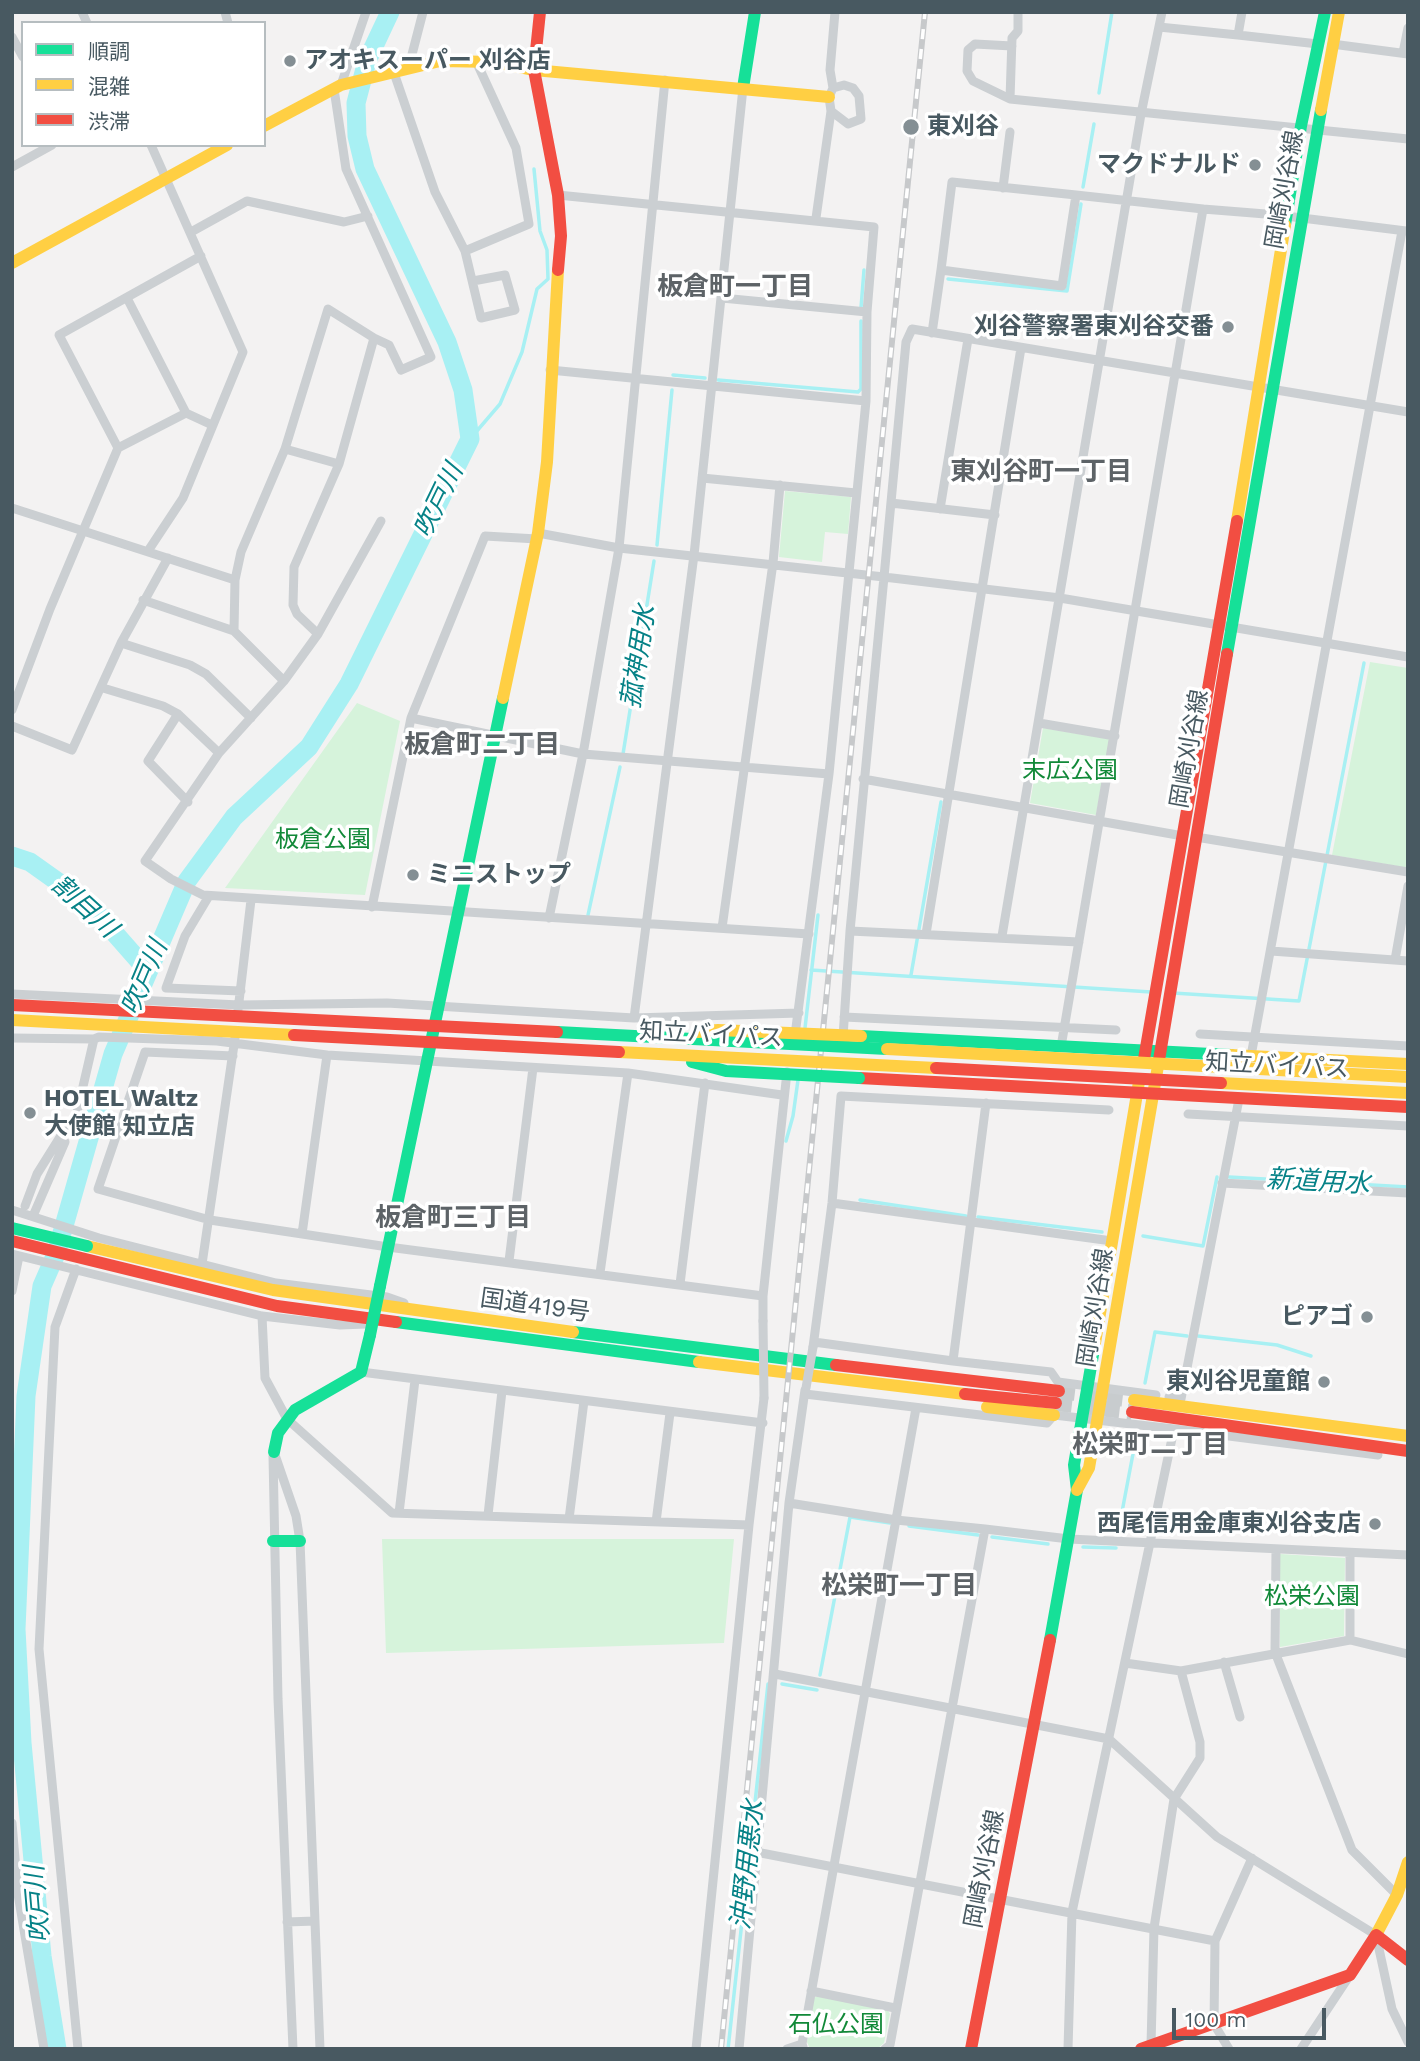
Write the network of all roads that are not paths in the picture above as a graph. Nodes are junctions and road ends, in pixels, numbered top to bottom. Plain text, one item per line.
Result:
1 (366, 12) edge
2 (423, 12) edge
3 (540, 12) edge
4 (755, 12) edge
5 (835, 12) edge
6 (1018, 12) edge
7 (1162, 12) edge
8 (1242, 12) edge
9 (1325, 12) edge
10 (1339, 12) edge
11 (1159, 27) junction
12 (1408, 28) edge
13 (1238, 35) junction
14 (12, 37) edge
15 (1318, 44) junction
16 (1332, 44) junction
17 (1012, 46) junction
18 (21, 53) edge
19 (1405, 53) edge
20 (476, 61) junction
21 (409, 66) junction
22 (393, 70) junction
23 (534, 70) junction
24 (665, 80) junction
25 (337, 87) junction
26 (743, 88) junction
27 (831, 92) junction
28 (1010, 99) junction
29 (831, 111) junction
30 (1141, 114) junction
31 (266, 125) edge
32 (1301, 127) junction
33 (1317, 128) junction
34 (1010, 132) dead end
35 (1408, 139) edge
36 (48, 147) edge
37 (152, 147) edge
38 (223, 147) edge
39 (12, 167) edge
40 (167, 177) junction
41 (1003, 188) junction
42 (558, 195) junction
43 (1076, 195) junction
44 (1127, 201) junction
45 (654, 203) junction
46 (1203, 209) junction
47 (729, 211) junction
48 (368, 216) junction
49 (1286, 217) junction
50 (816, 218) junction
51 (1300, 218) junction
52 (1405, 231) edge
53 (191, 232) junction
54 (465, 251) junction
55 (201, 256) junction
56 (12, 263) edge
57 (941, 270) junction
58 (473, 281) junction
59 (127, 298) junction
60 (722, 298) junction
61 (867, 312) junction
62 (932, 333) junction
63 (374, 338) junction
64 (968, 339) junction
65 (1021, 348) junction
66 (1100, 361) junction
67 (550, 370) junction
68 (1174, 374) junction
69 (637, 378) junction
70 (713, 385) junction
71 (1265, 389) junction
72 (866, 401) junction
73 (1371, 406) junction
74 (1408, 412) edge
75 (186, 413) junction
76 (212, 425) junction
77 (118, 448) junction
78 (285, 449) junction
79 (339, 464) junction
80 (702, 478) junction
81 (780, 485) junction
82 (856, 493) junction
83 (891, 503) junction
84 (12, 508) edge
85 (940, 509) junction
86 (995, 515) junction
87 (382, 522) dead end
88 (84, 530) junction
89 (537, 536) junction
90 (619, 548) junction
91 (148, 551) junction
92 (694, 555) junction
93 (168, 558) junction
94 (773, 564) junction
95 (849, 571) junction
96 (884, 577) junction
97 (235, 580) junction
98 (983, 589) junction
99 (1060, 598) junction
100 (143, 600) junction
101 (1136, 611) junction
102 (1226, 626) junction
103 (234, 631) junction
104 (318, 634) junction
105 (121, 643) junction
106 (1326, 645) junction
107 (1408, 657) edge
108 (284, 681) junction
109 (103, 688) junction
110 (12, 710) edge
111 (177, 714) junction
112 (251, 718) junction
113 (411, 718) junction
114 (1039, 723) junction
115 (12, 726) edge
116 (496, 736) junction
117 (1115, 736) junction
118 (219, 753) junction
119 (583, 754) junction
120 (669, 763) junction
121 (744, 769) junction
122 (829, 775) junction
123 (863, 779) junction
124 (948, 795) junction
125 (188, 802) junction
126 (1023, 808) junction
127 (1100, 821) junction
128 (1190, 836) junction
129 (1290, 853) junction
130 (1408, 872) edge
131 (1408, 886) edge
132 (206, 896) junction
133 (251, 900) junction
134 (372, 907) junction
135 (459, 913) junction
136 (550, 918) junction
137 (647, 925) junction
138 (722, 928) junction
139 (850, 931) junction
140 (809, 934) junction
141 (926, 934) junction
142 (1002, 936) junction
143 (1079, 942) junction
144 (1271, 951) junction
145 (1395, 960) junction
146 (1408, 961) edge
147 (241, 991) junction
148 (12, 994) edge
149 (239, 1004) junction
150 (12, 1005) edge
151 (441, 1006) junction
152 (799, 1013) junction
153 (844, 1017) junction
154 (634, 1018) junction
155 (12, 1020) edge
156 (1064, 1028) junction
157 (1116, 1030) dead end
158 (1200, 1034) dead end
159 (651, 1037) junction
160 (1253, 1037) junction
161 (12, 1038) edge
162 (96, 1038) junction
163 (234, 1043) junction
164 (1408, 1046) edge
165 (1061, 1048) junction
166 (650, 1052) junction
167 (1145, 1052) junction
168 (1160, 1053) junction
169 (327, 1055) junction
170 (233, 1056) junction
171 (1251, 1056) junction
172 (429, 1062) junction
173 (1408, 1064) edge
174 (533, 1068) junction
175 (628, 1073) junction
176 (1408, 1077) edge
177 (705, 1083) junction
178 (1053, 1089) junction
179 (1408, 1093) edge
180 (1136, 1094) junction
181 (782, 1095) junction
182 (1153, 1095) junction
183 (841, 1096) junction
184 (1239, 1099) junction
185 (986, 1103) junction
186 (1053, 1107) junction
187 (1408, 1107) edge
188 (1109, 1110) dead end
189 (1188, 1114) dead end
190 (1235, 1116) junction
191 (75, 1121) junction
192 (1408, 1126) edge
193 (1222, 1183) junction
194 (1408, 1193) edge
195 (832, 1203) junction
196 (25, 1206) dead end
197 (12, 1210) edge
198 (34, 1217) junction
199 (210, 1220) junction
200 (971, 1222) junction
201 (12, 1226) edge
202 (302, 1234) junction
203 (86, 1240) junction
204 (12, 1241) edge
205 (1112, 1241) junction
206 (388, 1247) junction
207 (18, 1256) edge
208 (509, 1261) junction
209 (202, 1264) junction
210 (80, 1265) junction
211 (600, 1273) junction
212 (680, 1284) junction
213 (12, 1291) edge
214 (763, 1296) junction
215 (446, 1315) junction
216 (262, 1316) junction
217 (410, 1324) junction
218 (813, 1345) junction
219 (654, 1350) junction
220 (953, 1361) junction
221 (361, 1372) junction
222 (415, 1380) junction
223 (1087, 1385) junction
224 (1104, 1388) junction
225 (502, 1391) junction
226 (805, 1391) junction
227 (1057, 1398) junction
228 (1181, 1399) junction
229 (584, 1401) junction
230 (916, 1408) junction
231 (670, 1413) junction
232 (287, 1419) junction
233 (1082, 1419) junction
234 (1098, 1421) junction
235 (763, 1423) junction
236 (1174, 1429) junction
237 (1408, 1429) edge
238 (1408, 1436) edge
239 (1408, 1451) edge
240 (274, 1452) junction
241 (1408, 1458) edge
242 (1077, 1489) junction
243 (789, 1503) junction
244 (399, 1513) junction
245 (488, 1515) junction
246 (569, 1519) junction
247 (895, 1520) junction
248 (656, 1522) junction
249 (749, 1525) junction
250 (985, 1529) junction
251 (1069, 1539) junction
252 (273, 1541) junction
253 (299, 1541) junction
254 (1151, 1542) junction
255 (1276, 1549) junction
256 (1350, 1553) junction
257 (1408, 1555) edge
258 (1350, 1640) junction
259 (1275, 1652) junction
260 (1408, 1654) edge
261 (1224, 1662) junction
262 (1125, 1663) junction
263 (1181, 1671) junction
264 (775, 1674) junction
265 (865, 1692) junction
266 (952, 1708) junction
267 (1240, 1717) dead end
268 (1033, 1724) junction
269 (1110, 1739) junction
270 (1174, 1799) junction
271 (12, 1823) edge
272 (756, 1852) junction
273 (1252, 1858) junction
274 (1408, 1862) edge
275 (833, 1867) junction
276 (919, 1884) junction
277 (1397, 1895) junction
278 (1001, 1898) junction
279 (1072, 1912) junction
280 (315, 1920) junction
281 (287, 1922) junction
282 (1154, 1928) junction
283 (1376, 1935) junction
284 (1215, 1941) junction
285 (1408, 1960) edge
286 (1350, 1975) junction
287 (811, 1991) junction
288 (895, 2008) junction
289 (1214, 2024) junction
290 (1408, 2042) edge
291 (803, 2046) edge
292 (1146, 2047) edge
293 (44, 2049) edge
294 (78, 2049) edge
295 (293, 2049) edge
296 (320, 2049) edge
297 (696, 2049) edge
298 (739, 2049) edge
299 (787, 2049) edge
300 (885, 2049) edge
301 (971, 2049) edge
302 (1068, 2049) edge
303 (1229, 2049) edge
304 (1301, 2049) edge

1 - 25 street
2 - 21 street
3 - 23 main road
4 - 26 main road
5 - 27 street
6 - 17 street
7 - 11 street
8 - 13 street
9 - 15 main road, 岡崎刈谷線
10 - 16 main road, 岡崎刈谷線
11 - 13 street
11 - 30 street
12 - 19 street
13 - 15 street
14 - 18 street
15 - 32 main road, 岡崎刈谷線
16 - 19 street
16 - 33 main road, 岡崎刈谷線
17 - 28 street
17 - 28 street
20 - 21 main road
20 - 23 main road
20 - 54 street
21 - 22 main road
22 - 25 main road
22 - 54 street
23 - 24 main road
23 - 42 main road
24 - 26 main road
24 - 45 street
25 - 31 main road
25 - 48 street
26 - 27 main road
26 - 47 street
27 - 29 street
27 - 29 street
28 - 30 street
29 - 50 street
30 - 32 street
30 - 44 street
32 - 33 street
32 - 49 main road, 岡崎刈谷線
33 - 35 street
33 - 51 main road, 岡崎刈谷線
34 - 41 street
36 - 39 street
37 - 40 street
38 - 40 main road
40 - 53 street
40 - 56 main road
41 - 43 street
41 - 57 street
42 - 45 street
42 - 67 main road
43 - 44 street
43 - 57 street
44 - 46 street
44 - 66 street
45 - 47 street
45 - 69 street
46 - 49 street
46 - 68 street
47 - 50 street
47 - 60 street
48 - 53 street
48 - 63 street
49 - 51 street
49 - 71 main road, 岡崎刈谷線
50 - 61 street
51 - 52 street
51 - 71 main road, 岡崎刈谷線
52 - 73 street
53 - 55 street
54 - 58 street
55 - 59 street
55 - 76 street
57 - 62 street
58 - 58 street
59 - 75 street
59 - 77 street
60 - 61 street
60 - 70 street
61 - 72 street
62 - 64 street
62 - 83 street
63 - 78 street
63 - 79 street
64 - 65 street
64 - 85 street
65 - 66 street
65 - 86 street
66 - 68 street
66 - 99 street
67 - 69 street
67 - 89 main road
68 - 71 street
68 - 101 street
69 - 70 street
69 - 90 street
70 - 72 street
70 - 80 street
71 - 73 street
71 - 102 main road, 岡崎刈谷線
72 - 82 street
73 - 74 street
73 - 106 street
75 - 76 street
75 - 77 street
76 - 91 street
77 - 88 street
78 - 79 street
78 - 97 street
79 - 104 street
80 - 81 street
80 - 92 street
81 - 82 street
81 - 94 street
82 - 95 street
83 - 85 street
83 - 96 street
84 - 88 street
85 - 86 street
86 - 98 street
87 - 104 street
88 - 91 street
88 - 110 street
89 - 90 street
89 - 113 street
89 - 116 main road
90 - 92 street
90 - 119 street
91 - 93 street
92 - 94 street
92 - 120 street
93 - 97 street
93 - 100 street
94 - 95 street
94 - 121 street
95 - 96 street
95 - 122 street
96 - 98 street
96 - 123 street
97 - 103 street
98 - 99 street
98 - 124 street
99 - 101 street
99 - 114 street
100 - 103 street
100 - 105 street
101 - 102 street
101 - 117 street
102 - 106 street
102 - 128 main road, 岡崎刈谷線
103 - 108 street
104 - 108 street
105 - 109 street
105 - 112 street
106 - 107 street
106 - 129 street
108 - 112 street
109 - 111 street
109 - 115 street
111 - 118 street
111 - 125 street
112 - 118 street
113 - 116 street
113 - 134 street
114 - 117 street
114 - 126 street
116 - 119 street
116 - 135 main road
117 - 127 street
118 - 125 street
119 - 120 street
119 - 136 street
120 - 121 street
120 - 137 street
121 - 122 street
121 - 138 street
122 - 140 street
123 - 124 street
123 - 139 street
124 - 126 street
124 - 141 street
125 - 132 street
126 - 127 street
126 - 142 street
127 - 128 street
127 - 143 street
128 - 129 street
128 - 167 main road, 岡崎刈谷線
128 - 168 main road, 岡崎刈谷線
129 - 130 street
129 - 144 street
131 - 145 street
132 - 133 street
132 - 147 street
133 - 134 street
133 - 147 street
134 - 135 street
135 - 136 street
135 - 151 main road
136 - 137 street
137 - 138 street
137 - 154 street
138 - 140 street
139 - 141 street
139 - 153 street
140 - 152 street
141 - 142 street
142 - 143 street
143 - 156 street
144 - 145 street
144 - 160 street
145 - 146 street
147 - 149 street
148 - 149 street
149 - 151 street
149 - 163 street
150 - 159 main road, 知立バイパス, bridge
151 - 154 street
151 - 172 main road
152 - 154 street
152 - 181 street
153 - 156 street
153 - 183 street
155 - 166 main road, 知立バイパス, bridge
156 - 157 street
156 - 165 street
158 - 160 street
159 - 165 main road, bridge
159 - 176 main road, 知立バイパス, bridge
160 - 164 street
160 - 171 street
161 - 162 street
162 - 163 street
162 - 191 street
163 - 169 street
163 - 170 street
165 - 167 main road
166 - 178 main road, bridge
166 - 179 main road, 知立バイパス, bridge
167 - 168 main road
167 - 180 main road, 岡崎刈谷線
168 - 171 main road
168 - 182 main road, 岡崎刈谷線
169 - 172 street
169 - 202 street
170 - 199 street
170 - 199 street
171 - 173 main road
172 - 174 street
172 - 206 main road
174 - 175 street
174 - 208 street
175 - 177 street
175 - 211 street
177 - 181 street
177 - 212 street
178 - 180 main road
178 - 186 street
180 - 182 main road
180 - 205 main road, 岡崎刈谷線
181 - 214 street
182 - 184 main road
182 - 224 main road, 岡崎刈谷線
183 - 185 street
183 - 195 street
184 - 187 main road
184 - 190 street
185 - 186 street
185 - 200 street
186 - 188 street
189 - 190 street
190 - 192 street
190 - 193 street
191 - 196 street
191 - 198 street
193 - 194 street
193 - 228 street
195 - 200 street
195 - 218 street
197 - 198 street
198 - 203 street
199 - 202 street
199 - 209 street
200 - 205 street
200 - 220 street
201 - 203 main road, 国道419号, bridge
202 - 206 street
203 - 209 street
203 - 215 main road, 国道419号
204 - 210 main road, 国道419号
205 - 223 main road, 岡崎刈谷線
206 - 208 street
206 - 221 main road, bridge
207 - 210 street
207 - 213 street
208 - 211 street
209 - 215 street
210 - 216 street
210 - 217 main road, 国道419号
210 - 294 street
211 - 212 street
212 - 214 street
214 - 235 street, bridge
215 - 219 main road, 国道419号
216 - 217 street
216 - 232 street
217 - 219 main road, 国道419号
218 - 220 street
218 - 226 street, bridge
219 - 227 main road, 国道419号
219 - 227 main road
220 - 227 street
221 - 222 street
221 - 232 main road
222 - 225 street
222 - 244 street
223 - 224 street
223 - 227 street
223 - 233 main road, 岡崎刈谷線
224 - 228 street
224 - 234 main road, 岡崎刈谷線
225 - 229 street
225 - 245 street
226 - 230 street
226 - 243 street
227 - 230 street
227 - 233 street
228 - 237 street
229 - 231 street
229 - 246 street
230 - 247 street
231 - 235 street
231 - 248 street
232 - 240 main road
232 - 244 street
233 - 234 street
233 - 242 main road, 岡崎刈谷線
234 - 236 street
234 - 242 main road, 岡崎刈谷線
235 - 249 street
236 - 241 street
236 - 254 street
238 - 239 main road
240 - 252 street
240 - 253 street
242 - 251 main road, 岡崎刈谷線
243 - 247 street
243 - 264 street
244 - 245 street
245 - 246 street
246 - 248 street
247 - 250 street
247 - 265 street
248 - 249 street
249 - 297 street
250 - 251 street
250 - 266 street
251 - 254 street
251 - 268 main road, 岡崎刈谷線
252 - 253 main road
252 - 281 street
253 - 280 street
254 - 255 street
254 - 262 street
255 - 256 street
255 - 259 street
256 - 257 street
256 - 258 street
258 - 259 street
258 - 260 street
259 - 261 street
259 - 277 street
261 - 263 street
261 - 267 street
262 - 263 street
262 - 269 street
263 - 270 street
264 - 265 street
264 - 272 street
265 - 266 street
265 - 275 street
266 - 268 street
266 - 276 street
268 - 269 street
268 - 278 main road, 岡崎刈谷線
269 - 270 street
269 - 279 street
270 - 273 street
270 - 282 street
271 - 293 street
272 - 275 street
272 - 298 street
273 - 283 street
273 - 284 street
274 - 277 main road
275 - 276 street
275 - 287 street
276 - 278 street
276 - 288 street
277 - 283 main road
278 - 279 street
278 - 301 main road, 岡崎刈谷線
279 - 282 street
279 - 302 street
280 - 281 street
280 - 296 street
281 - 295 street
282 - 284 street
282 - 292 street
283 - 285 main road
283 - 286 main road
283 - 290 street
284 - 289 street
286 - 289 main road
286 - 304 street
287 - 288 street
287 - 291 street
288 - 300 street
289 - 292 main road
289 - 303 street
291 - 299 street

